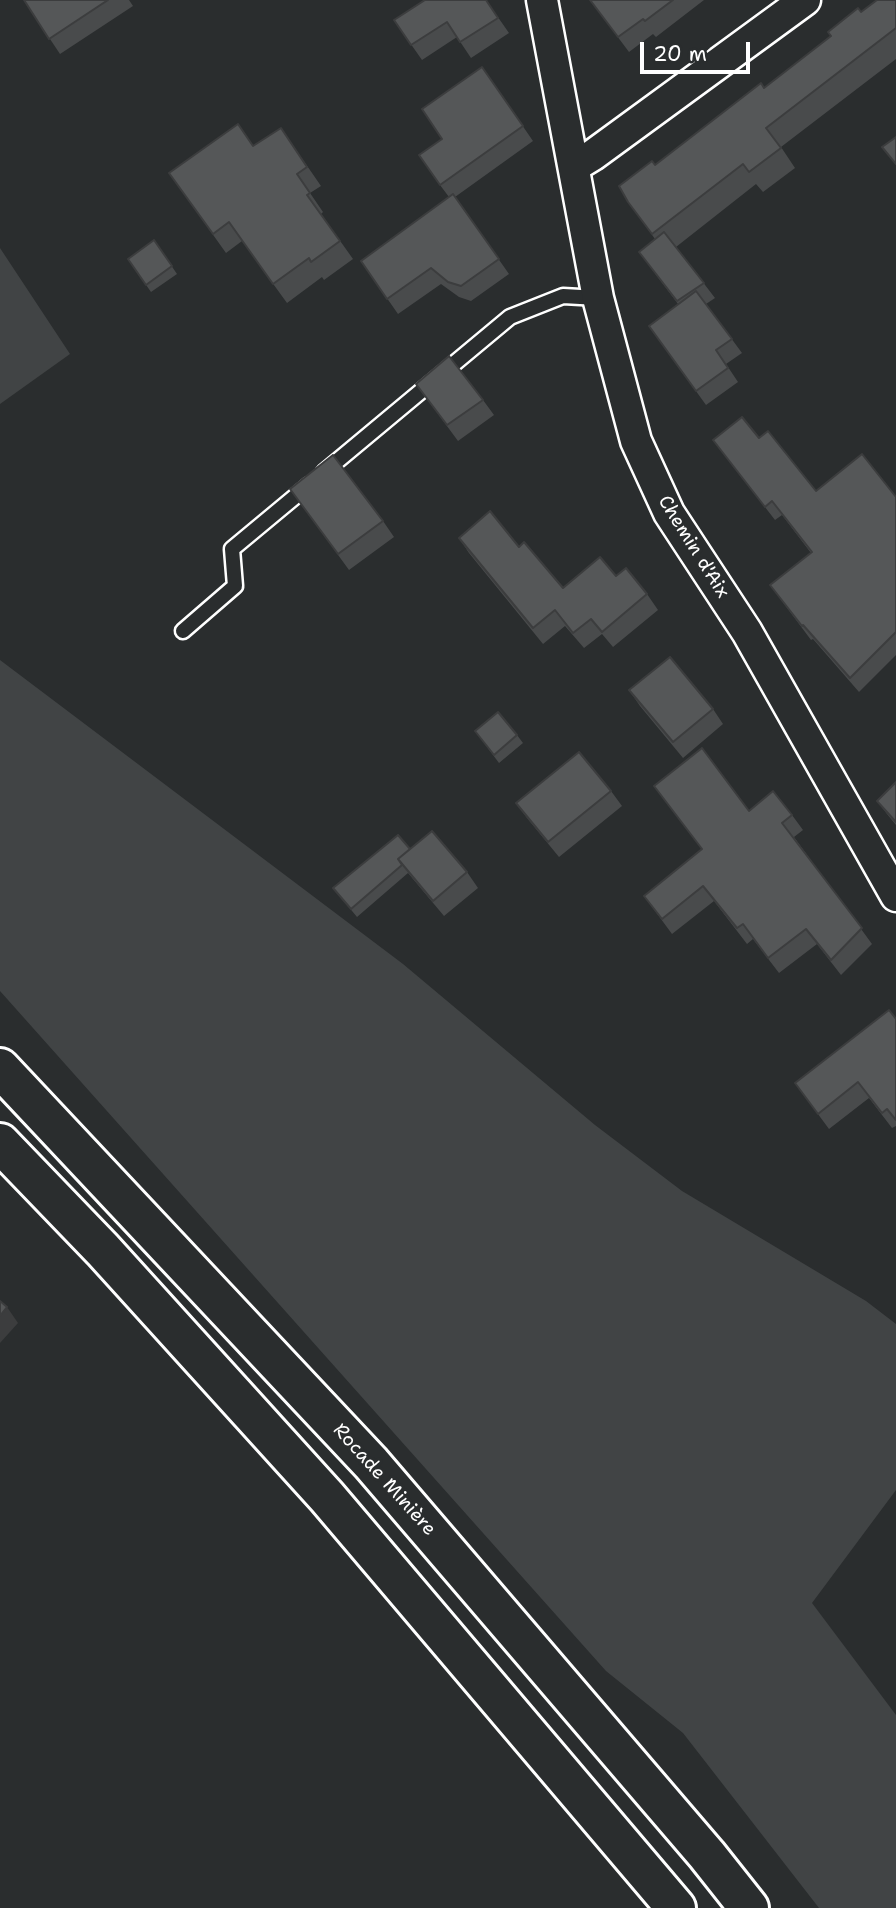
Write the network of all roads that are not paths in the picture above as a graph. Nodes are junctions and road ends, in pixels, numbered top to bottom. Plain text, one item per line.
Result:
1 (542, 0) edge
2 (805, 0) edge
3 (575, 166) junction
4 (598, 298) junction
5 (183, 631) dead end
6 (896, 896) edge
7 (0, 1068) edge
8 (0, 1143) edge
9 (677, 1908) edge
10 (749, 1908) edge

1 - 3 street, Chemin d'Aix
2 - 3 street
3 - 4 street, Chemin d'Aix
4 - 5 lane
4 - 6 street, Chemin d'Aix
7 - 10 highway, Rocade Minière
8 - 9 highway

